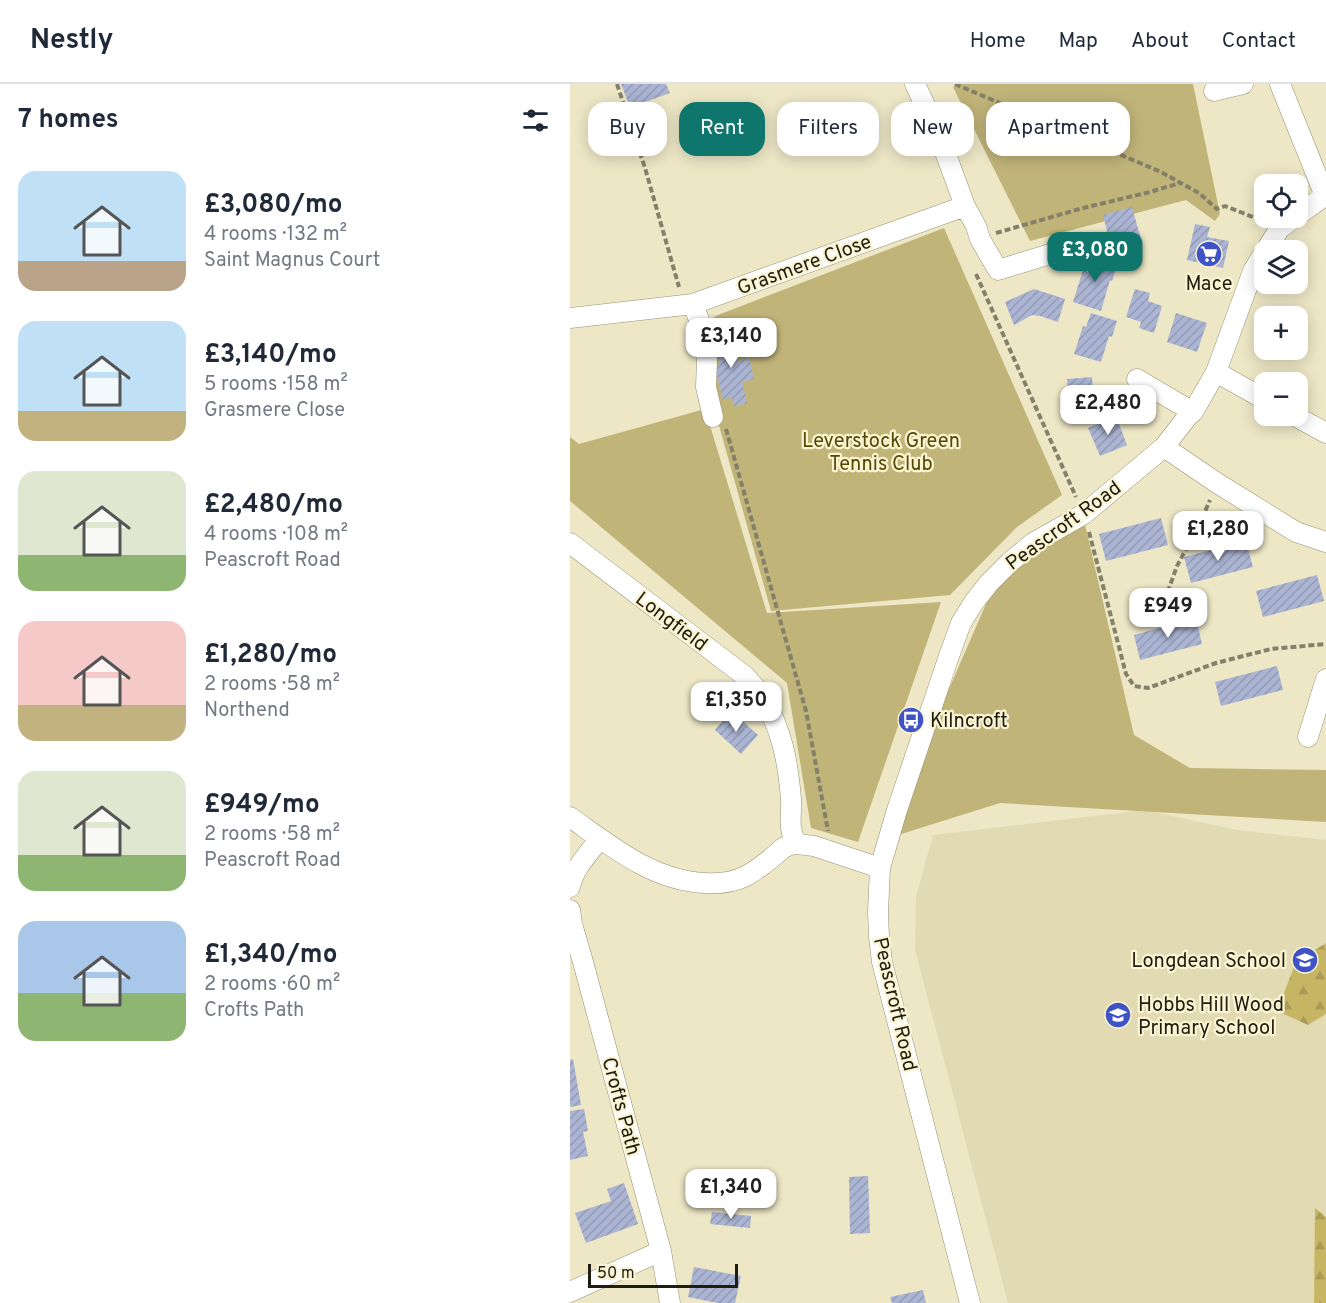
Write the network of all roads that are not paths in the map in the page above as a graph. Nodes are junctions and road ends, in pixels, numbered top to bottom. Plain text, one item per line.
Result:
1 (915, 84) edge
2 (1243, 84) edge
3 (1280, 84) edge
4 (1214, 91) dead end
5 (1325, 195) edge
6 (965, 206) junction
7 (1308, 208) edge
8 (1284, 228) edge
9 (1275, 240) edge
10 (1060, 251) dead end
11 (1254, 269) edge
12 (688, 304) junction
13 (570, 318) edge
14 (1216, 372) junction
15 (1137, 379) dead end
16 (1254, 393) edge
17 (1193, 412) junction
18 (720, 423) road end
19 (1308, 423) edge
20 (1326, 432) edge
21 (1164, 447) junction
22 (1326, 542) edge
23 (570, 543) edge
24 (1326, 679) edge
25 (1321, 716) edge
26 (1308, 737) dead end
27 (570, 817) edge
28 (600, 839) junction
29 (797, 844) junction
30 (880, 868) junction
31 (570, 887) edge
32 (570, 910) edge
33 (577, 963) edge
34 (661, 1251) junction
35 (570, 1292) edge
36 (670, 1303) edge
37 (970, 1303) edge

1 - 6 street
2 - 4 street
3 - 5 street
5 - 7 street
6 - 10 street
6 - 12 street, Grasmere Close
8 - 9 street, Peascroft Road
11 - 14 street, Peascroft Road
12 - 13 street, Grasmere Close
12 - 18 street
14 - 16 street
14 - 17 street, Peascroft Road
15 - 17 street
17 - 21 street, Peascroft Road
19 - 20 street
21 - 22 street
21 - 30 street, Peascroft Road
23 - 29 street, Longfield
24 - 25 street
25 - 26 street
27 - 28 street
28 - 29 street
28 - 31 street
29 - 30 street
30 - 37 street, Peascroft Road
32 - 33 street, Crofts Path
33 - 34 street, Crofts Path
34 - 35 street
34 - 36 street, Crofts Path

